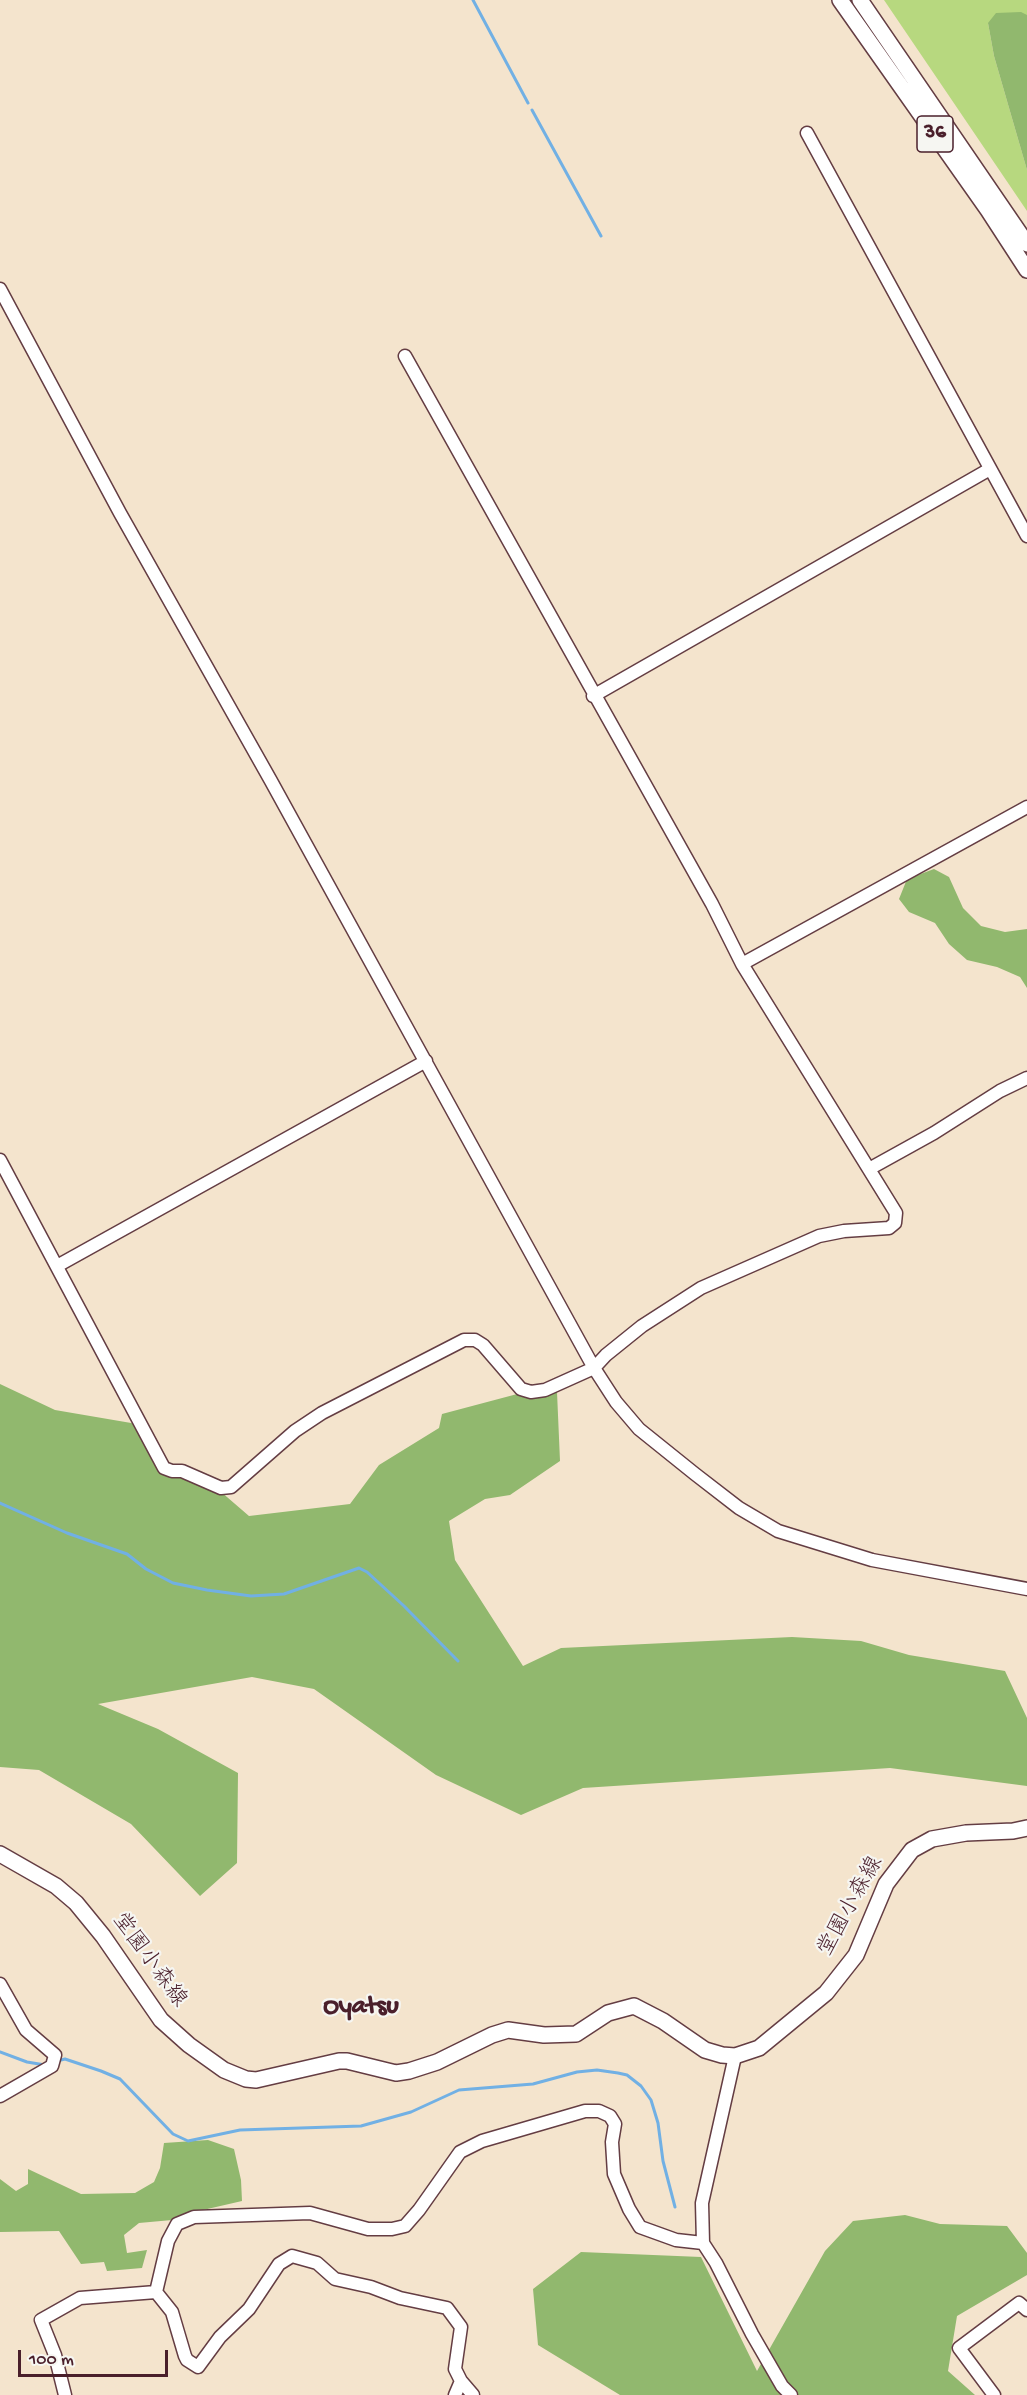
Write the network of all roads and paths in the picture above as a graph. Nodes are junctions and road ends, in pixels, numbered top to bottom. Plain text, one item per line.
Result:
1 (840, 0) edge
2 (860, 0) edge
3 (807, 133) dead end
4 (1027, 244) edge
5 (1027, 270) edge
6 (0, 290) edge
7 (405, 356) dead end
8 (990, 469) junction
9 (1027, 536) edge
10 (593, 696) junction
11 (1027, 807) edge
12 (742, 964) junction
13 (426, 1061) junction
14 (1027, 1078) edge
15 (0, 1161) edge
16 (869, 1170) junction
17 (57, 1266) junction
18 (594, 1368) junction
19 (1027, 1589) edge
20 (1027, 1828) edge
21 (0, 1854) edge
22 (0, 1984) edge
23 (735, 2056) junction
24 (0, 2096) edge
25 (703, 2243) junction
26 (156, 2292) junction
27 (1027, 2310) edge
28 (461, 2381) junction
29 (65, 2395) edge
30 (455, 2395) edge
31 (473, 2395) edge
32 (791, 2395) edge
33 (994, 2395) edge

1 - 5 main road, 36
2 - 4 main road, 36
3 - 8 street
6 - 13 street
7 - 10 street
8 - 9 street
8 - 10 street
10 - 12 street
11 - 12 street
12 - 16 street
13 - 17 street
13 - 18 street
14 - 16 street
15 - 17 street
16 - 18 street
17 - 18 street
18 - 19 street
20 - 23 main road, 堂園小森線
21 - 23 main road, 堂園小森線
22 - 24 street
23 - 25 street
25 - 26 street
25 - 32 street
26 - 28 street
26 - 29 street
27 - 33 street
28 - 30 street
28 - 31 street

